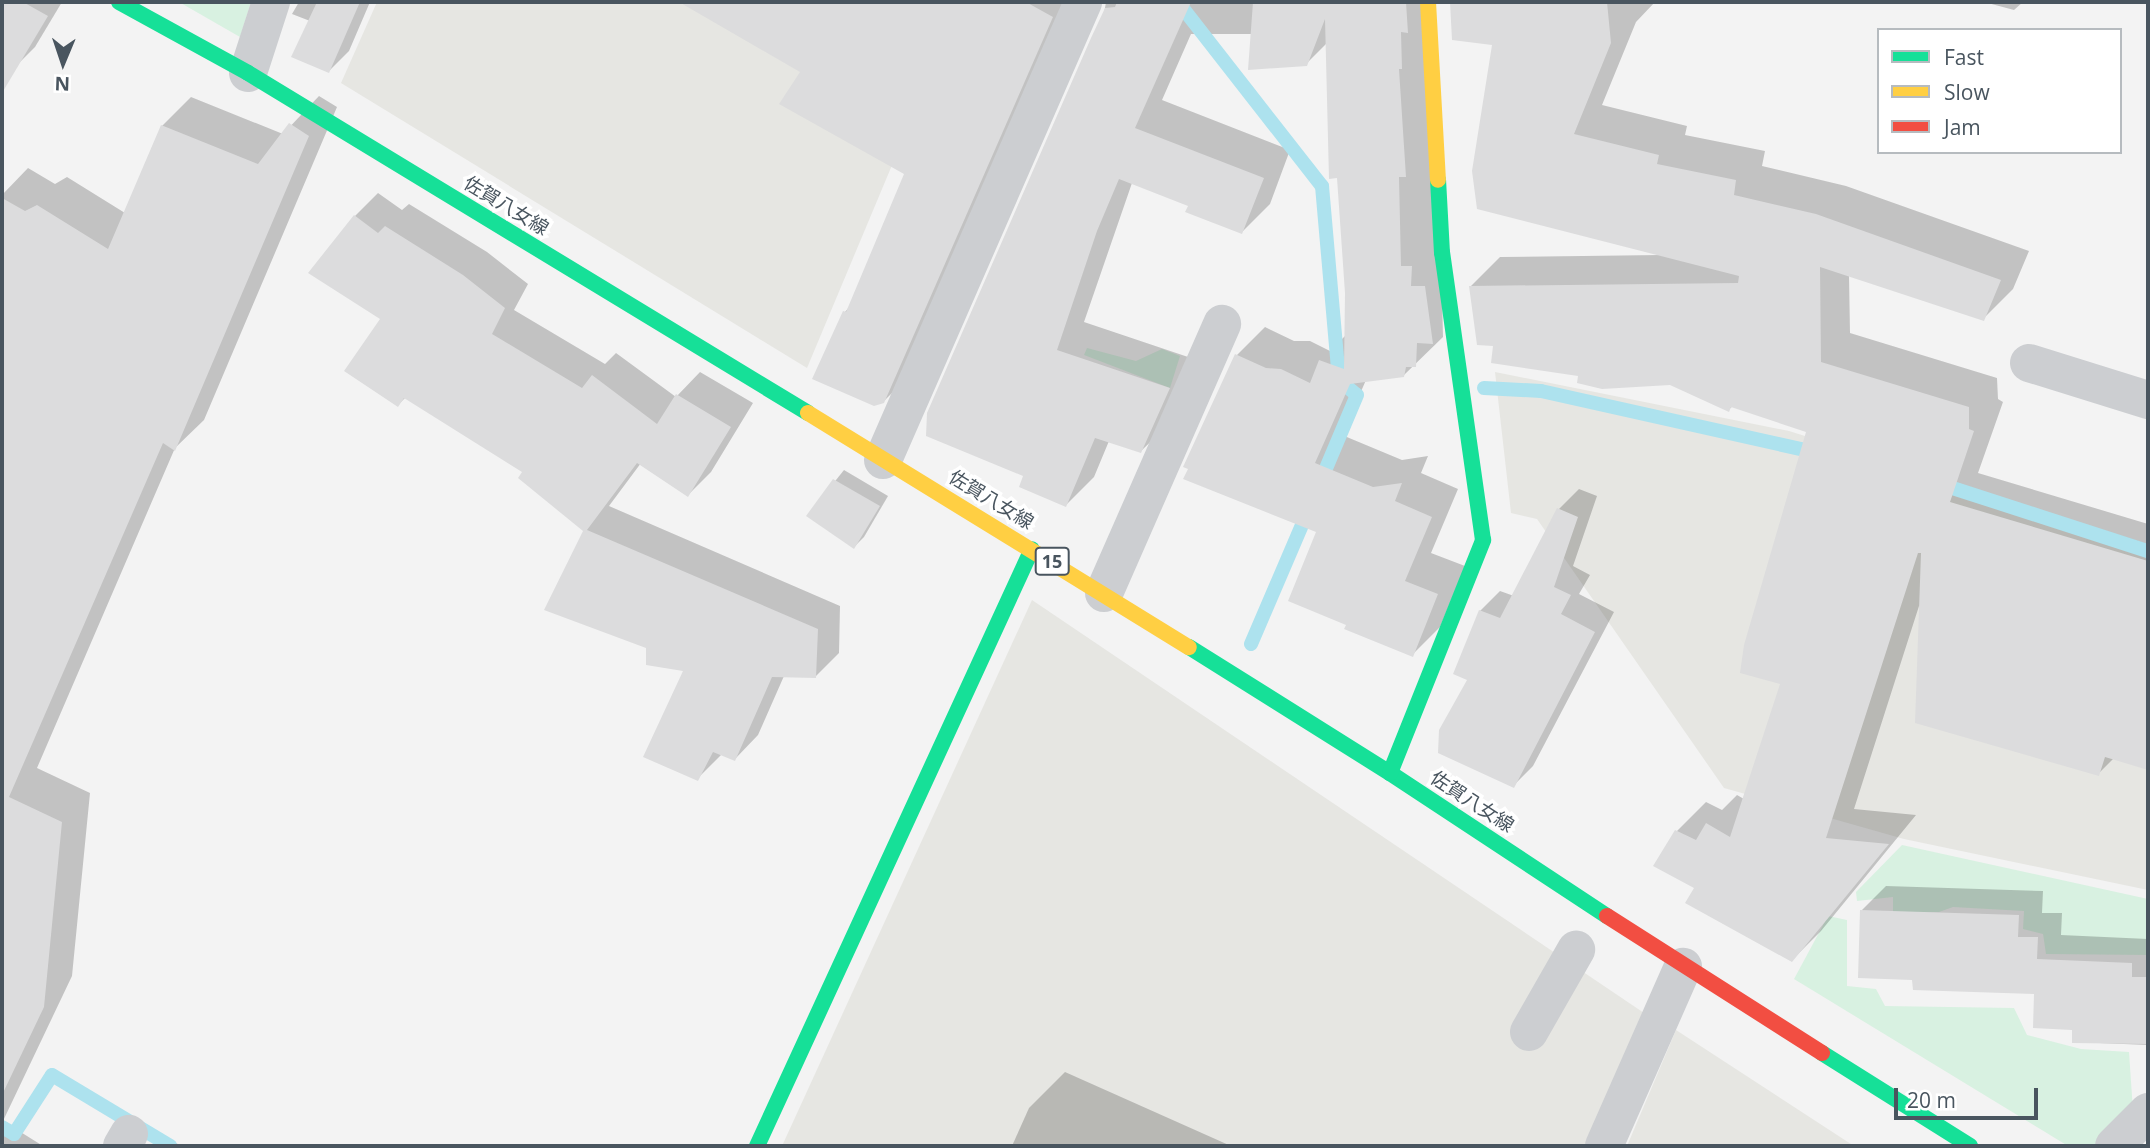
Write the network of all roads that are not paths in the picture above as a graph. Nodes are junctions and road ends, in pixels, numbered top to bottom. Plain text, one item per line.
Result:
1 (119, 2) edge
2 (271, 2) edge
3 (1083, 2) edge
4 (1428, 2) edge
5 (248, 73) junction
6 (1222, 324) dead end
7 (2029, 363) dead end
8 (2148, 400) edge
9 (883, 460) junction
10 (1032, 549) junction
11 (1104, 593) junction
12 (1390, 774) junction
13 (1576, 950) dead end
14 (1683, 967) junction
15 (1529, 1031) dead end
16 (2147, 1098) edge
17 (757, 1146) edge
18 (1604, 1146) edge
19 (1970, 1146) edge
20 (2113, 1146) edge

1 - 5 main road, 佐賀八女線 / 15
2 - 5 street
3 - 9 street
4 - 12 main road
5 - 9 main road, 佐賀八女線 / 15
6 - 11 street
7 - 8 street
9 - 10 main road, 佐賀八女線 / 15
10 - 11 main road, 佐賀八女線 / 15
10 - 17 main road
11 - 12 main road, 佐賀八女線 / 15
12 - 14 main road, 佐賀八女線 / 15
13 - 15 street
14 - 18 street
14 - 19 main road, 佐賀八女線 / 15
16 - 20 street

